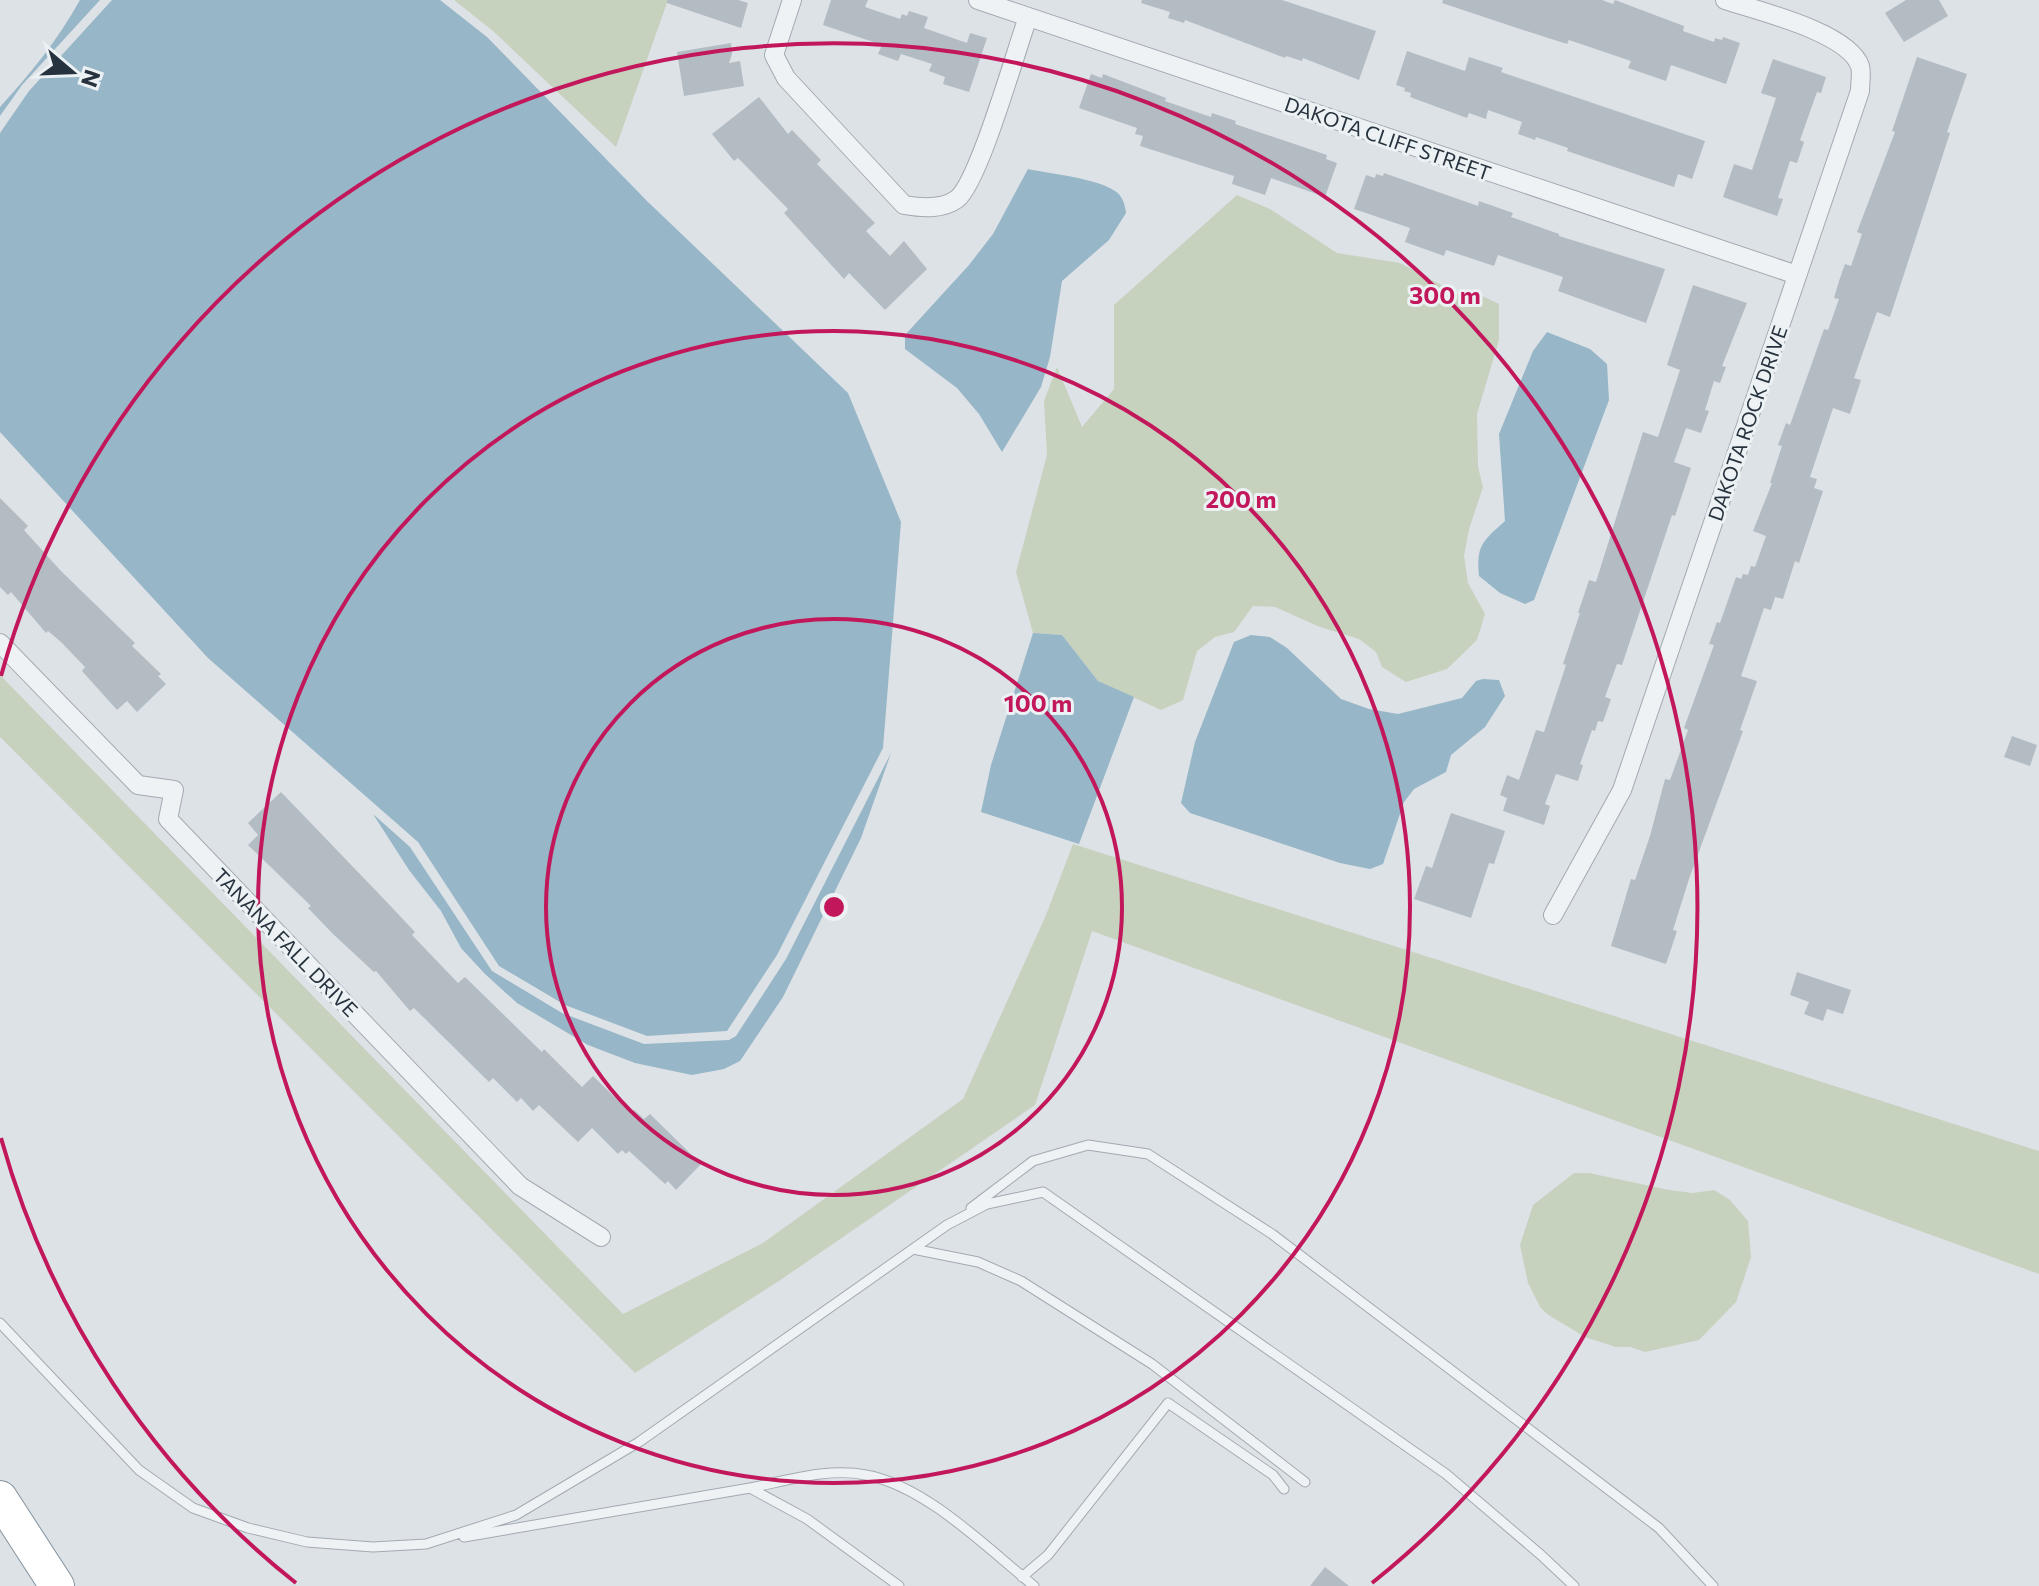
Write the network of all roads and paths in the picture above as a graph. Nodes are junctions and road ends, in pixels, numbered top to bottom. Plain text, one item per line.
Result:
1 (792, 0) edge
2 (978, 0) edge
3 (1725, 0) edge
4 (1028, 17) junction
5 (1797, 275) junction
6 (0, 643) edge
7 (1553, 915) dead end
8 (947, 1225) junction
9 (601, 1237) dead end
10 (913, 1249) junction
11 (0, 1323) edge
12 (1305, 1482) dead end
13 (750, 1488) junction
14 (1284, 1489) dead end
15 (0, 1498) edge
16 (426, 1544) junction
17 (1022, 1577) junction
18 (57, 1586) edge
19 (899, 1586) edge
20 (1034, 1586) edge
21 (1574, 1586) edge
22 (1713, 1586) edge

1 - 4 street
2 - 4 street, DAKOTA CLIFF STREET
3 - 5 street, DAKOTA ROCK DRIVE
4 - 5 street, DAKOTA CLIFF STREET
5 - 7 street, DAKOTA ROCK DRIVE
6 - 9 street, TANANA FALL DRIVE
8 - 10 lane
8 - 21 lane
8 - 22 lane
10 - 12 lane
10 - 16 lane
11 - 16 lane
13 - 16 lane
13 - 17 lane
13 - 19 lane
14 - 17 lane
15 - 18 highway
17 - 20 lane

